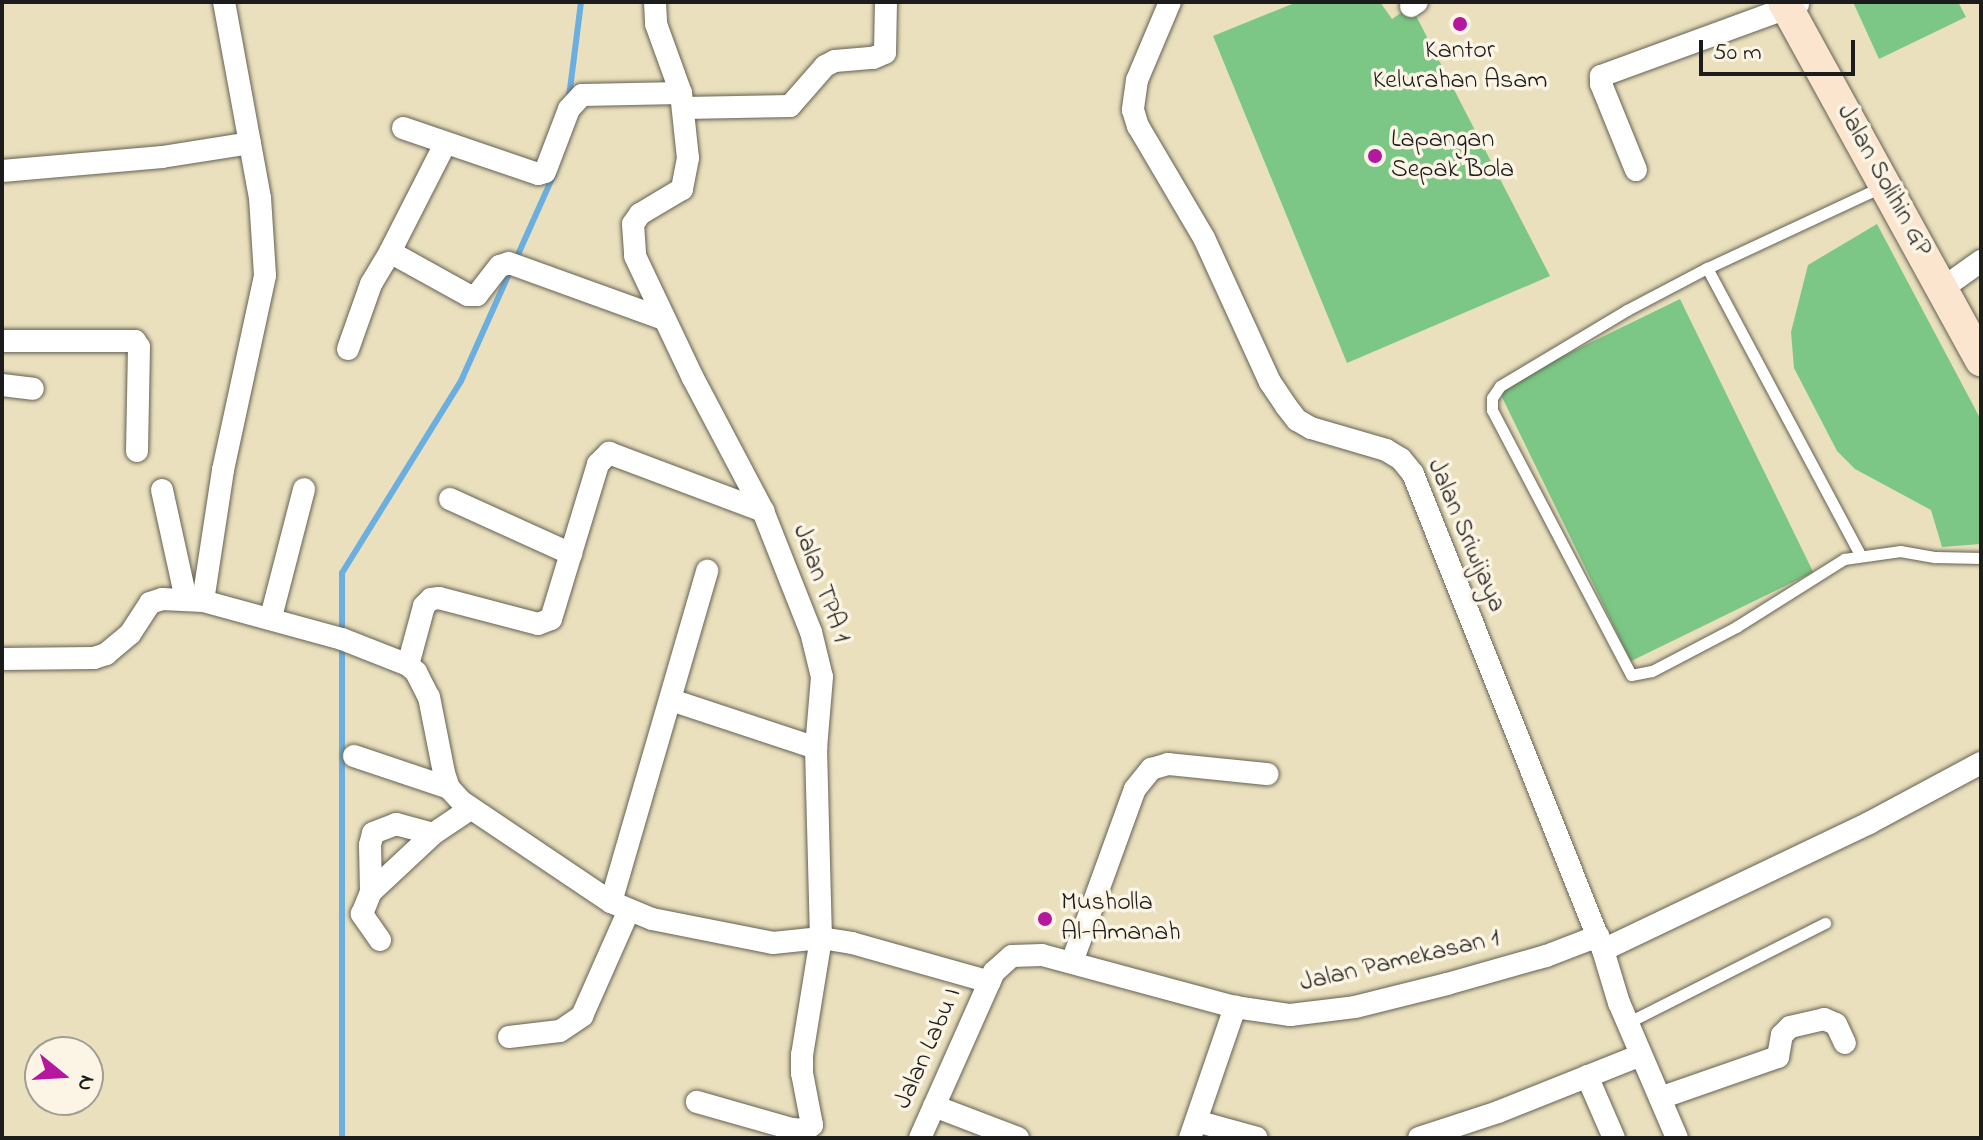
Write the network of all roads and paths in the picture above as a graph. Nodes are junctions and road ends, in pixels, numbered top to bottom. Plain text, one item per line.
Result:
1 (224, 2) edge
2 (655, 2) edge
3 (886, 2) edge
4 (1170, 2) edge
5 (1791, 4) edge
6 (683, 101) junction
7 (403, 128) dead end
8 (250, 143) junction
9 (445, 144) junction
10 (1636, 170) dead end
11 (2, 171) edge
12 (1885, 185) junction
13 (390, 252) junction
14 (1981, 261) edge
15 (1707, 268) junction
16 (1943, 288) junction
17 (664, 319) junction
18 (2, 341) edge
19 (348, 349) dead end
20 (1981, 361) edge
21 (2, 385) edge
22 (33, 389) dead end
23 (137, 451) dead end
24 (304, 489) dead end
25 (162, 490) dead end
26 (450, 499) dead end
27 (763, 511) junction
28 (571, 554) junction
29 (1860, 554) junction
30 (1981, 558) edge
31 (707, 571) dead end
32 (194, 600) junction
33 (271, 617) junction
34 (2, 659) edge
35 (408, 665) junction
36 (671, 700) junction
37 (816, 748) junction
38 (354, 756) dead end
39 (1981, 763) edge
40 (1267, 774) dead end
41 (449, 788) junction
42 (470, 809) junction
43 (433, 834) junction
44 (371, 892) junction
45 (620, 906) junction
46 (1825, 923) dead end
47 (821, 938) junction
48 (380, 940) dead end
49 (1601, 943) junction
50 (1072, 962) junction
51 (990, 982) junction
52 (1235, 1007) junction
53 (1627, 1023) junction
54 (509, 1037) dead end
55 (1845, 1043) dead end
56 (1641, 1055) junction
57 (1587, 1076) junction
58 (1660, 1098) junction
59 (697, 1102) dead end
60 (934, 1106) junction
61 (1193, 1129) edge
62 (920, 1138) edge
63 (1018, 1138) edge
64 (1257, 1138) edge
65 (1419, 1138) edge
66 (1614, 1138) edge
67 (1677, 1138) edge

1 - 8 street
2 - 6 street, Jalan TPA 1
3 - 6 street
4 - 49 street, Jalan Sriwijaya
5 - 10 street
5 - 12 main road, Jalan Solihin GP
6 - 9 street
6 - 17 street, Jalan TPA 1
7 - 9 street
8 - 11 street
8 - 32 street
9 - 13 street
12 - 15 lane
12 - 16 main road, Jalan Solihin GP
13 - 17 street
13 - 19 street
14 - 16 street
15 - 29 lane
15 - 29 lane
16 - 20 main road, Jalan Solihin GP
17 - 27 street, Jalan TPA 1
18 - 23 street
21 - 22 street
24 - 33 street
25 - 32 street
26 - 28 street
27 - 28 street
27 - 37 street, Jalan TPA 1
28 - 35 street
29 - 30 lane
31 - 36 street
32 - 33 street
32 - 34 street
33 - 35 street
35 - 41 street
36 - 37 street
36 - 45 street
37 - 47 street, Jalan TPA 1
38 - 41 street
39 - 49 street
40 - 50 street
41 - 42 street
42 - 43 street
42 - 45 street
43 - 44 street
43 - 44 street
44 - 48 street
45 - 47 street
45 - 54 street
46 - 53 lane
47 - 51 street
47 - 59 street, Jalan TPA 1
49 - 52 street, Jalan Pamekasan 1
49 - 53 street, Jalan Sriwijaya
50 - 51 street, Jalan Pamekasan 1
50 - 52 street, Jalan Pamekasan 1
51 - 60 street, Jalan Labu I
52 - 61 street
53 - 56 street, Jalan Sriwijaya
55 - 58 street
56 - 57 street
56 - 58 street, Jalan Sriwijaya
57 - 65 street
57 - 66 street
58 - 67 street, Jalan Sriwijaya
60 - 62 street, Jalan Labu I
60 - 63 street
61 - 64 street

